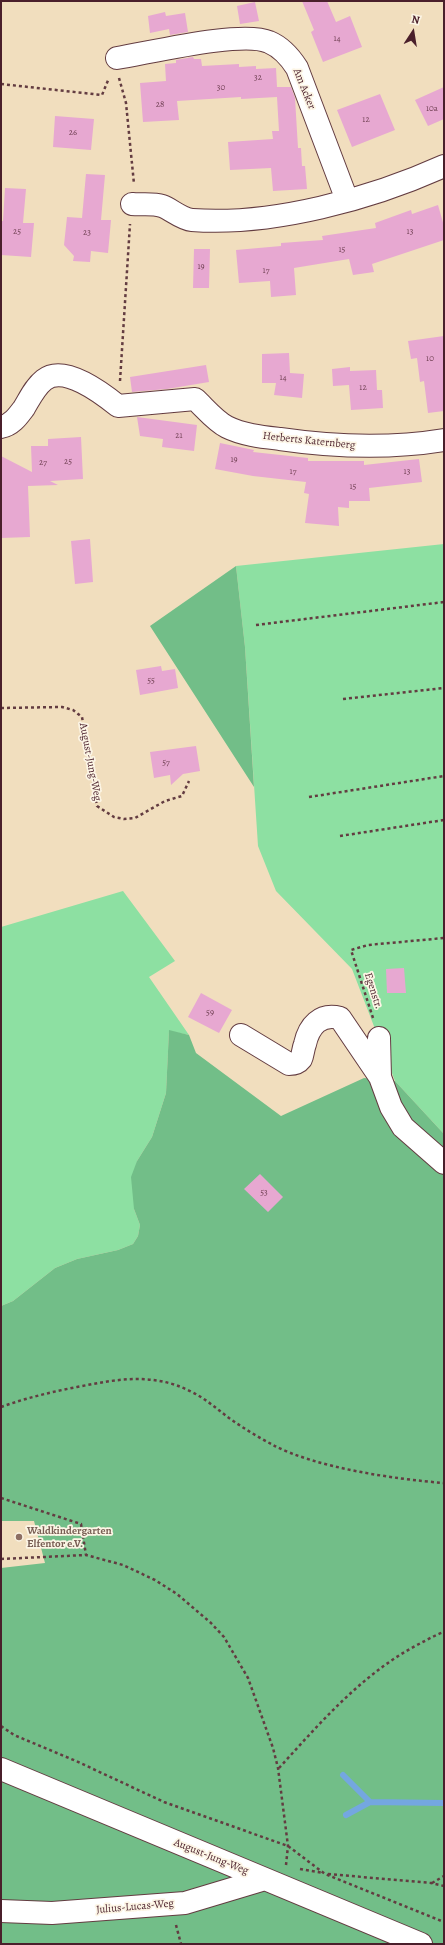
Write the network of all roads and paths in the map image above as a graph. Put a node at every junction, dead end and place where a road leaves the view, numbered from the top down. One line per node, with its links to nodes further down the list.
1 (117, 58): 6 (street, Am Acker)
2 (1, 84): 4 (path)
3 (120, 85): 7 (path)
4 (102, 94)
5 (444, 166): 6 (street)
6 (347, 200): 7 (street)
7 (132, 204): 8 (path)
8 (118, 406): 9 (street); 10 (street, Herberts Katernberg)
9 (1, 427)
10 (444, 440)
11 (444, 602): 12 (path)
12 (256, 625)
13 (444, 688): 14 (path)
14 (343, 699)
15 (1, 708): 17 (path, August-Jung-Weg)
16 (444, 776): 18 (path)
17 (189, 781)
18 (309, 797)
19 (444, 820): 20 (path)
20 (340, 836)
21 (444, 938): 23 (path, Egenstr.)
22 (241, 1035): 24 (street)
23 (379, 1038): 24 (street)
24 (380, 1077): 25 (street)
25 (444, 1163)
26 (1, 1407): 27 (path)
27 (444, 1483)
28 (1, 1498): 29 (path)
29 (86, 1555): 30 (path); 33 (path)
30 (1, 1559)
31 (444, 1632): 33 (path)
32 (1, 1726): 35 (path)
33 (278, 1768): 35 (path)
34 (1, 1769): 39 (street, August-Jung-Weg)
35 (288, 1846): 37 (path); 39 (path)
36 (294, 1868): 37 (path)
37 (325, 1874): 40 (path); 43 (path)
38 (444, 1876): 40 (path)
39 (265, 1879): 42 (street, Julius-Lucas-Weg); 44 (street, August-Jung-Weg)
40 (431, 1883): 41 (path)
41 (444, 1886)
42 (1, 1911)
43 (444, 1922)
44 (421, 1944)

